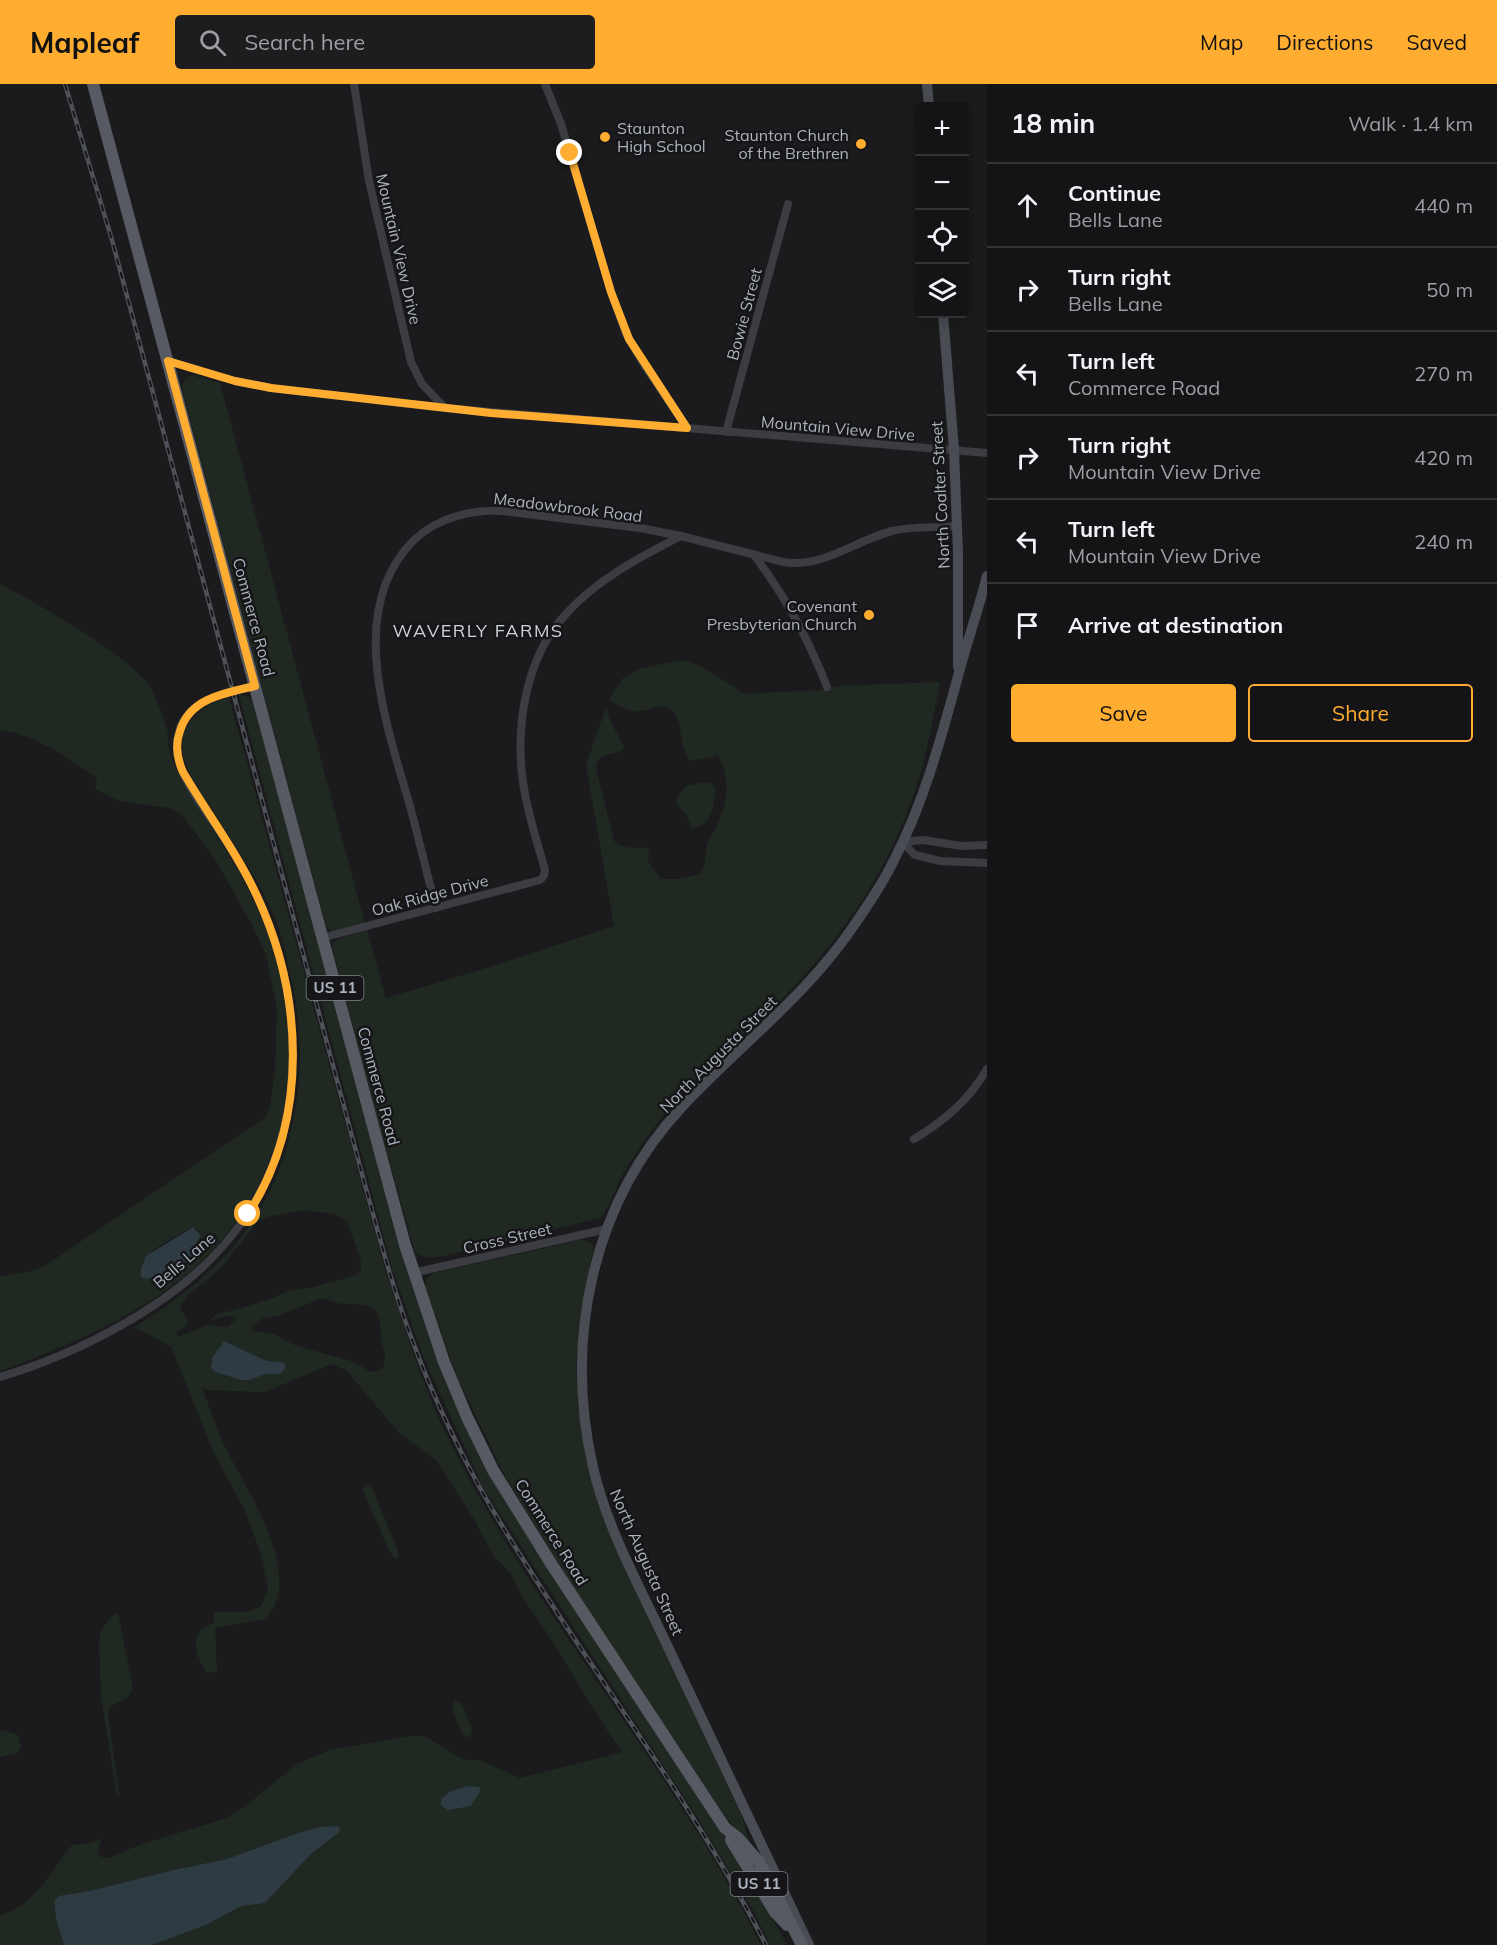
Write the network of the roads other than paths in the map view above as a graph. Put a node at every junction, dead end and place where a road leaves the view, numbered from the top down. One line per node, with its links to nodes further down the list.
1 (93, 84): 8 (main road, Commerce Road / US 11)
2 (354, 84): 9 (street, Mountain View Drive)
3 (545, 84): 10 (street)
4 (927, 84): 5 (main road)
5 (929, 102)
6 (788, 204): 11 (street, Bowie Street)
7 (943, 318): 12 (main road, North Coalter Street)
8 (168, 361): 9 (street, Mountain View Drive); 19 (main road, Commerce Road / US 11)
9 (445, 408): 10 (street, Mountain View Drive)
10 (687, 428): 11 (street, Mountain View Drive)
11 (726, 432): 12 (street, Mountain View Drive)
12 (954, 450): 13 (street, Mountain View Drive); 14 (main road, North Coalter Street)
13 (987, 453)
14 (957, 526): 16 (street, Meadowbrook Road); 18 (main road, North Coalter Street)
15 (681, 536): 16 (street, Meadowbrook Road); 24 (street, Oak Ridge Drive); 24 (street, Meadowbrook Road)
16 (754, 555): 20 (street)
17 (987, 576): 18 (main road, North Augusta Street)
18 (958, 676): 21 (main road, North Augusta Street)
19 (255, 686): 25 (main road, Commerce Road / US 11); 30 (street, Bells Lane)
20 (826, 687)
21 (902, 843): 22 (street); 23 (street); 28 (main road, North Augusta Street)
22 (987, 845)
23 (987, 862)
24 (436, 908): 25 (street, Oak Ridge Drive)
25 (322, 938): 29 (main road, Commerce Road / US 11)
26 (987, 1069): 27 (street)
27 (914, 1139)
28 (607, 1229): 29 (street, Cross Street); 31 (main road, North Augusta Street)
29 (413, 1273): 32 (main road, Commerce Road / US 11)
30 (0, 1377)
31 (740, 1802): 33 (main road, North Augusta Street); 35 (main road, North Augusta Street)
32 (726, 1828): 33 (main road, Commerce Road / US 11); 34 (main road, US 11)
33 (759, 1862): 34 (main road, Commerce Road / US 11)
34 (800, 1941)
35 (809, 1945)

